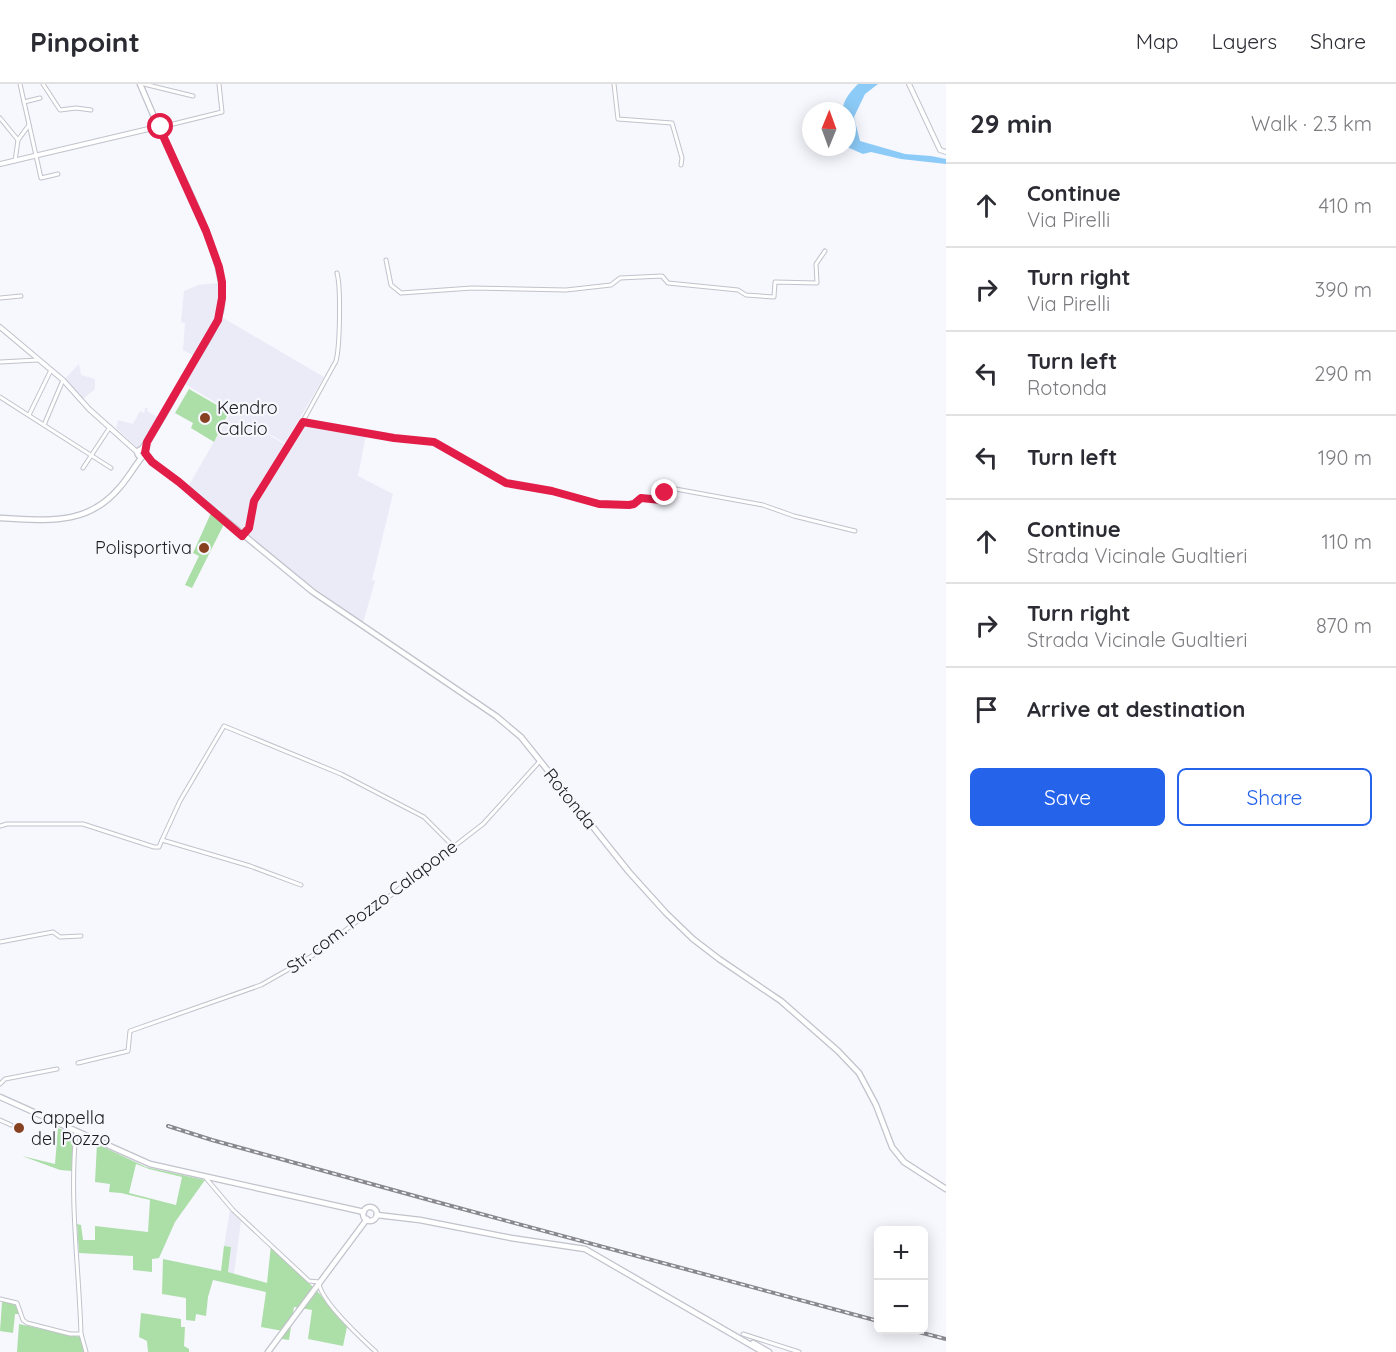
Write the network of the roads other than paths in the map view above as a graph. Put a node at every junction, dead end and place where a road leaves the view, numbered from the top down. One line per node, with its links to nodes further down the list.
1 (20, 84): 9 (street)
2 (43, 84): 10 (street)
3 (142, 84): 7 (street); 13 (main road)
4 (219, 84): 13 (street)
5 (614, 84): 19 (street)
6 (909, 84): 15 (street)
7 (193, 96)
8 (40, 98): 9 (street)
9 (24, 102): 12 (street)
10 (91, 111)
11 (0, 119): 14 (street)
12 (29, 125): 14 (street); 16 (street)
13 (159, 127): 16 (street); 36 (main road)
14 (18, 140): 17 (street)
15 (946, 152)
16 (36, 156): 17 (street); 20 (street)
17 (15, 161): 18 (street)
18 (0, 164)
19 (681, 165)
20 (58, 174)
21 (825, 251): 22 (street)
22 (386, 260)
23 (337, 273): 33 (street)
24 (21, 296): 25 (street)
25 (0, 298)
26 (0, 327): 27 (street)
27 (40, 360): 28 (street); 29 (street)
28 (0, 362)
29 (51, 370): 30 (street); 32 (street)
30 (63, 380): 34 (street); 35 (street)
31 (0, 397): 32 (street)
32 (29, 415): 34 (street)
33 (303, 422): 41 (street); 42 (street)
34 (44, 425): 37 (street)
35 (110, 427): 36 (street); 37 (street)
36 (141, 453): 40 (main road); 42 (main road, Rotonda)
37 (91, 454): 38 (street); 39 (street)
38 (83, 468)
39 (111, 468)
40 (0, 518)
41 (855, 531)
42 (242, 536): 43 (main road, Rotonda)
43 (540, 761): 46 (street, Str. com. Pozzo Calapone); 58 (main road, Rotonda)
44 (0, 826): 45 (street)
45 (162, 840): 46 (street); 47 (street)
46 (453, 846): 50 (street, Str. com. Pozzo Calapone)
47 (302, 885)
48 (81, 936): 49 (street)
49 (0, 942)
50 (78, 1063)
51 (57, 1069): 52 (street)
52 (0, 1084)
53 (0, 1099): 56 (main road)
54 (0, 1120): 55 (street)
55 (11, 1125)
56 (76, 1132): 57 (main road); 67 (street)
57 (206, 1177): 59 (main road); 62 (street)
58 (946, 1189)
59 (364, 1212): 60 (main road); 61 (main road)
60 (377, 1215): 61 (main road); 66 (main road)
61 (367, 1219): 62 (main road)
62 (319, 1282): 63 (main road); 64 (street)
63 (311, 1293): 64 (street); 70 (main road)
64 (321, 1293): 71 (street)
65 (0, 1299): 67 (street)
66 (731, 1332): 68 (main road); 72 (main road)
67 (81, 1334): 69 (street)
68 (742, 1335): 73 (main road); 74 (street)
69 (86, 1352)
70 (268, 1352)
71 (376, 1352)
72 (763, 1352)
73 (770, 1352)
74 (799, 1352)

